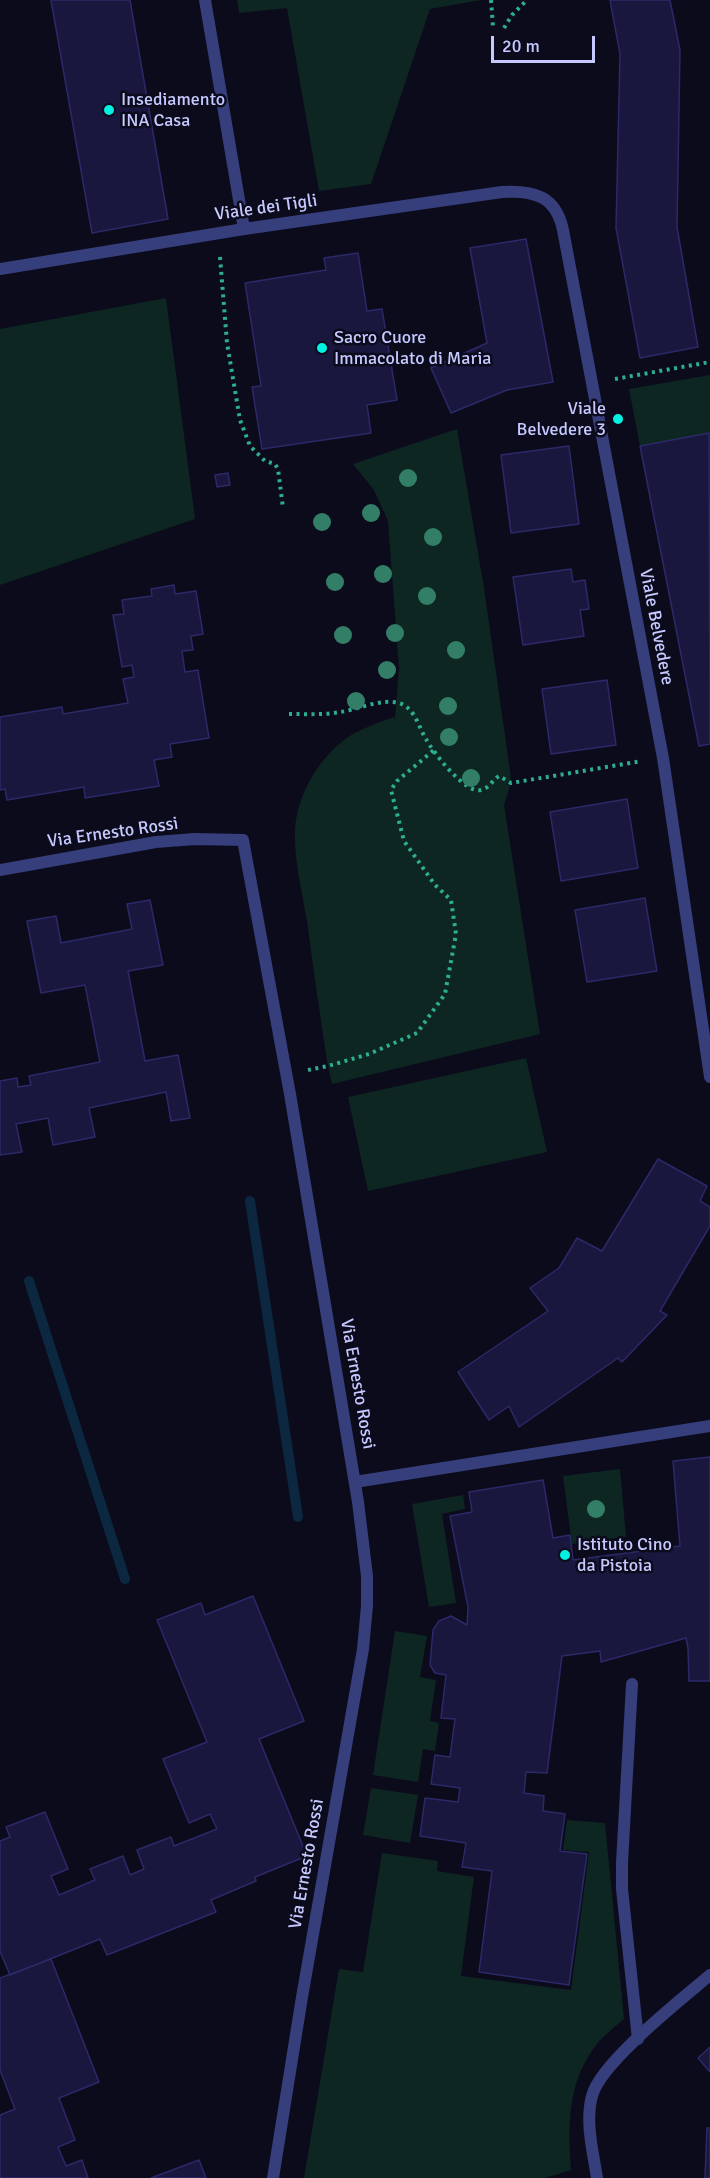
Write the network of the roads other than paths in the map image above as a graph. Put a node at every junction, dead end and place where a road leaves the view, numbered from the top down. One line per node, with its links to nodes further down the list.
1 (205, 0): 3 (street)
2 (538, 196): 3 (street, Viale dei Tigli); 6 (street, Viale Belvedere)
3 (244, 229): 4 (street, Viale dei Tigli)
4 (0, 269)
5 (0, 870): 8 (street, Via Ernesto Rossi)
6 (710, 1077)
7 (710, 1426): 8 (street)
8 (355, 1482): 12 (street, Via Ernesto Rossi)
9 (632, 1684): 11 (street)
10 (710, 1975): 11 (street)
11 (638, 2039): 13 (street)
12 (273, 2178)
13 (597, 2178)

